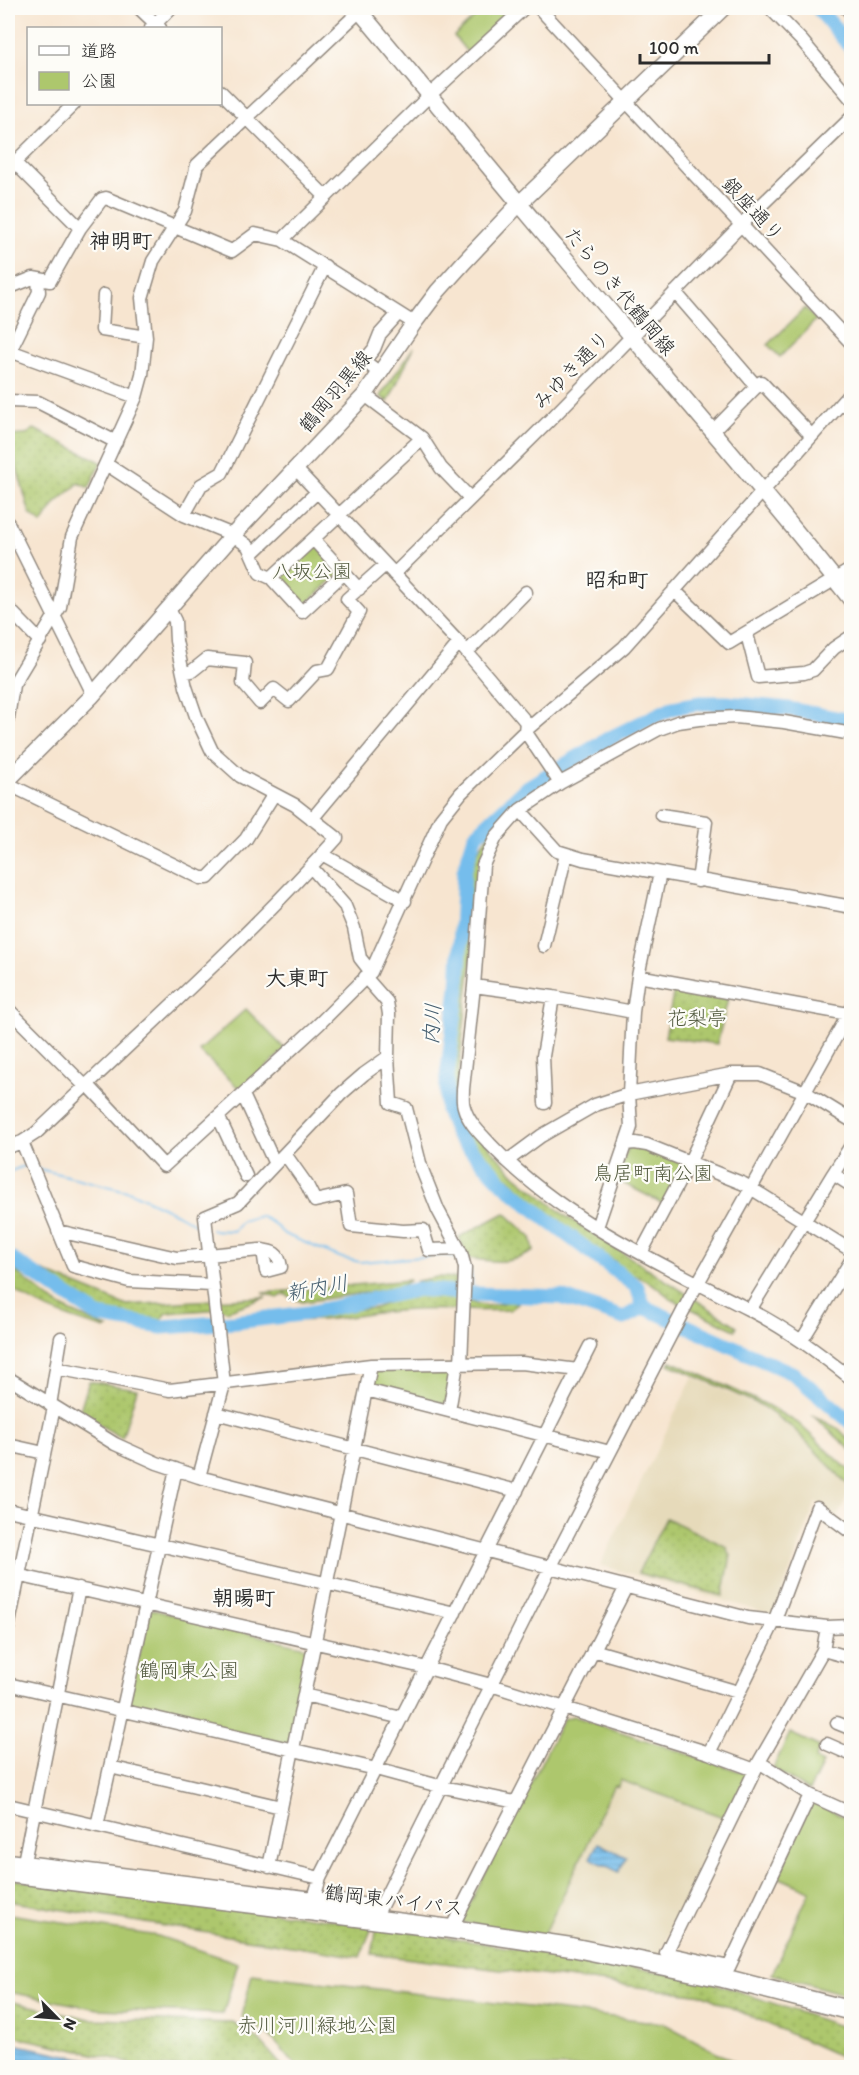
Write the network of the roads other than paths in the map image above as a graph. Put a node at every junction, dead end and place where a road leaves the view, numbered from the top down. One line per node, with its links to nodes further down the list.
1 (139, 8): 10 (street)
2 (171, 8): 10 (street)
3 (524, 8): 12 (street)
4 (539, 8): 13 (street, 銀座通り)
5 (723, 8): 13 (main road, 鶴岡羽黒線)
6 (770, 8): 14 (street)
7 (846, 8): 9 (street)
8 (360, 9): 12 (main road, たらのき代鶴岡線); 17 (street)
9 (852, 14)
10 (155, 27)
11 (222, 93): 17 (street)
12 (431, 94): 19 (street); 20 (main road, たらのき代鶴岡線)
13 (627, 100): 20 (main road, 鶴岡羽黒線); 21 (street, 銀座通り)
14 (852, 100)
15 (73, 105): 18 (street)
16 (852, 117): 21 (street, みゆき通り)
17 (246, 118): 19 (street); 23 (street)
18 (11, 166): 22 (street)
19 (326, 196): 24 (street)
20 (519, 204): 31 (main road, 鶴岡羽黒線); 32 (main road, たらのき代鶴岡線)
21 (741, 226): 28 (street, みゆき通り); 34 (street, 銀座通り)
22 (80, 228): 23 (street); 26 (street)
23 (174, 228): 24 (street); 33 (street)
24 (282, 240): 25 (street)
25 (325, 266): 30 (street); 51 (street)
26 (38, 279): 27 (street); 35 (street)
27 (8, 288)
28 (675, 292): 32 (street, みゆき通り); 37 (street)
29 (104, 295): 33 (street)
30 (398, 314): 31 (street); 36 (street)
31 (414, 323): 36 (main road, 鶴岡羽黒線)
32 (631, 336): 42 (main road, たらのき代鶴岡線); 50 (street, みゆき通り)
33 (146, 337): 40 (street)
34 (852, 344)
35 (9, 351): 40 (street)
36 (380, 373): 39 (main road, 鶴岡羽黒線)
37 (757, 387): 42 (street); 43 (street)
38 (852, 391): 43 (street)
39 (365, 395): 44 (street); 47 (main road, 鶴岡羽黒線)
40 (136, 397): 45 (street)
41 (8, 401): 45 (street)
42 (712, 432): 49 (main road, たらのき代鶴岡線)
43 (812, 436): 49 (street)
44 (422, 438): 50 (street); 52 (street)
45 (116, 441): 46 (street)
46 (106, 464): 51 (street); 68 (street)
47 (295, 468): 48 (street); 54 (main road, 鶴岡羽黒線)
48 (317, 492): 52 (street); 56 (street)
49 (764, 492): 61 (main road, たらのき代鶴岡線); 63 (street)
50 (470, 498): 57 (street, みゆき通り)
51 (184, 515): 54 (street)
52 (339, 515): 55 (street); 57 (street)
53 (8, 523): 68 (street)
54 (233, 535): 56 (street); 67 (main road, 鶴岡羽黒線)
55 (314, 539): 59 (street); 60 (street)
56 (252, 554): 60 (street)
57 (390, 569): 62 (street, みゆき通り); 72 (street)
58 (852, 569): 61 (street)
59 (344, 573): 60 (street); 62 (street)
60 (271, 578)
61 (834, 579): 65 (main road, たらのき代鶴岡線); 69 (street)
62 (359, 589): 73 (street)
63 (674, 590): 69 (street); 76 (street)
64 (526, 592): 72 (street)
65 (852, 601)
66 (8, 608): 71 (street)
67 (169, 609): 73 (street); 74 (main road, 鶴岡羽黒線)
68 (53, 617): 71 (street); 74 (street)
69 (747, 634): 70 (street)
70 (852, 636)
71 (40, 641): 75 (street)
72 (463, 648): 76 (street); 83 (street)
73 (183, 673): 80 (street)
74 (93, 694): 78 (main road, 鶴岡羽黒線)
75 (8, 718)
76 (525, 731): 79 (street); 89 (street)
77 (852, 734): 79 (street)
78 (8, 782): 80 (street)
79 (560, 783): 81 (street)
80 (274, 794): 83 (street)
81 (520, 810): 85 (street); 94 (street)
82 (661, 815): 88 (street)
83 (312, 819): 84 (street)
84 (322, 854): 86 (street); 89 (street)
85 (566, 854): 87 (street); 91 (street)
86 (311, 867): 92 (street); 101 (street)
87 (660, 873): 88 (street); 93 (street)
88 (698, 881): 90 (street)
89 (405, 901): 92 (street)
90 (852, 907)
91 (544, 946)
92 (368, 974): 99 (street); 104 (street)
93 (638, 976): 97 (street); 98 (street)
94 (474, 986): 95 (street); 113 (street)
95 (553, 997): 98 (street); 105 (street)
96 (8, 1009): 101 (street)
97 (850, 1011): 102 (street)
98 (633, 1012): 103 (street)
99 (388, 1057): 112 (street); 123 (street)
100 (731, 1074): 102 (street); 103 (street); 114 (street)
101 (87, 1085): 106 (street); 108 (street)
102 (805, 1092): 107 (street); 119 (street)
103 (629, 1094): 109 (street); 113 (street)
104 (243, 1095): 106 (street); 115 (street)
105 (545, 1103)
106 (219, 1118): 117 (street)
107 (852, 1121)
108 (22, 1142): 111 (street); 122 (street)
109 (625, 1144): 114 (street); 121 (street)
110 (852, 1144): 116 (street)
111 (8, 1147)
112 (285, 1154): 115 (street); 123 (street)
113 (507, 1161): 121 (street)
114 (690, 1161): 119 (street); 126 (street)
115 (275, 1164): 127 (street)
116 (833, 1174): 118 (street); 120 (street)
117 (246, 1176)
118 (852, 1185)
119 (752, 1188): 120 (street); 129 (street)
120 (804, 1221): 125 (street); 131 (street)
121 (597, 1227): 126 (street)
122 (58, 1231): 127 (street); 130 (street)
123 (459, 1249): 135 (street)
124 (263, 1250): 127 (street)
125 (852, 1251)
126 (641, 1253): 129 (street)
127 (209, 1256): 130 (street)
128 (852, 1259): 133 (street)
129 (696, 1287): 131 (street); 149 (street)
130 (213, 1289): 141 (street)
131 (750, 1310): 133 (street)
132 (61, 1338): 137 (street)
133 (802, 1340): 139 (street)
134 (590, 1346): 138 (street)
135 (459, 1364): 136 (street); 138 (street); 144 (street)
136 (371, 1365): 141 (street); 142 (street)
137 (56, 1368): 141 (street); 143 (street)
138 (578, 1370): 146 (street)
139 (851, 1376)
140 (8, 1378): 143 (street)
141 (224, 1384): 145 (street)
142 (366, 1390): 144 (street); 148 (street)
143 (52, 1406): 150 (street); 151 (street)
144 (449, 1411): 146 (street)
145 (216, 1413): 148 (street); 152 (street)
146 (546, 1434): 149 (street); 153 (street)
147 (8, 1445): 150 (street)
148 (355, 1447): 153 (street); 155 (street)
149 (610, 1452): 160 (street)
150 (44, 1453): 156 (street)
151 (176, 1469): 152 (street); 158 (street)
152 (199, 1477): 155 (street)
153 (517, 1491): 159 (street)
154 (8, 1509): 156 (street)
155 (341, 1514): 159 (street); 162 (street)
156 (30, 1515): 158 (street); 161 (street)
157 (852, 1533): 167 (street)
158 (159, 1544): 162 (street); 165 (street)
159 (486, 1551): 160 (street); 166 (street)
160 (550, 1566): 163 (street); 177 (street)
161 (13, 1574): 164 (street); 170 (street)
162 (327, 1583): 166 (street); 171 (street)
163 (626, 1587): 167 (street); 172 (street)
164 (79, 1588): 165 (street); 180 (street)
165 (146, 1602): 171 (street); 182 (street)
166 (455, 1613): 175 (street)
167 (774, 1622): 169 (street); 178 (street)
168 (852, 1626): 169 (street)
169 (827, 1627): 173 (street)
170 (8, 1628)
171 (315, 1642): 175 (street); 179 (street)
172 (593, 1650): 178 (street); 181 (street)
173 (823, 1650): 174 (street); 190 (street)
174 (852, 1658)
175 (427, 1668): 177 (street); 183 (street)
176 (8, 1684): 180 (street)
177 (491, 1684): 181 (street); 193 (street)
178 (738, 1692): 188 (street)
179 (304, 1695): 183 (street); 187 (street)
180 (58, 1696): 182 (street); 198 (street)
181 (563, 1708): 188 (street); 195 (street)
182 (122, 1711): 187 (street); 191 (street)
183 (402, 1718): 192 (street)
184 (837, 1723): 185 (street)
185 (852, 1729)
186 (827, 1744): 189 (street)
187 (293, 1750): 192 (street); 197 (street)
188 (709, 1753): 190 (street)
189 (852, 1755)
190 (757, 1766): 194 (street); 194 (street)
191 (110, 1767): 197 (street); 200 (street)
192 (376, 1769): 193 (street); 205 (street)
193 (439, 1786): 195 (street); 207 (street)
194 (810, 1795): 199 (street)
195 (515, 1802): 208 (street)
196 (8, 1805): 198 (street)
197 (282, 1807): 203 (street)
198 (34, 1812): 200 (street); 202 (street)
199 (852, 1814)
200 (97, 1826): 203 (street)
201 (8, 1860): 202 (street)
202 (24, 1862): 206 (street)
203 (269, 1867): 205 (street)
204 (8, 1873): 207 (highway, 鶴岡東バイパス)
205 (320, 1878): 206 (street)
206 (314, 1898): 207 (street)
207 (371, 1912): 208 (highway, 鶴岡東バイパス)
208 (450, 1929): 209 (highway, 鶴岡東バイパス)
209 (771, 1990): 210 (highway, 鶴岡東バイパス); 211 (highway, 鶴岡東バイパス)
210 (852, 2011)
211 (852, 2022)

